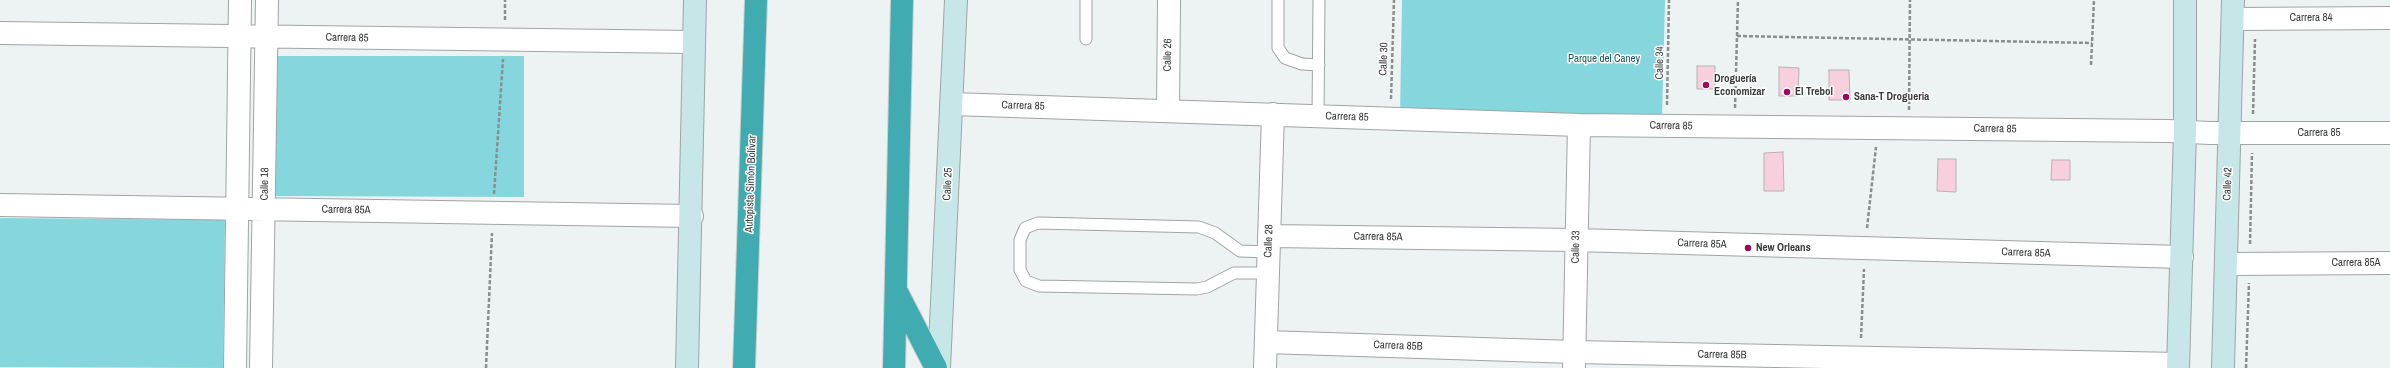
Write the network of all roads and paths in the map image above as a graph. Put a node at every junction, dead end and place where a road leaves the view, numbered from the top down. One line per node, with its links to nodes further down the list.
1 (240, 0): 22 (street)
2 (267, 0): 24 (street, Calle 18)
3 (506, 0): 26 (path)
4 (695, 0): 28 (street)
5 (756, 0): 64 (highway, Autopista Simón Bolívar)
6 (902, 0): 56 (highway)
7 (956, 0): 32 (street, Calle 25)
8 (1086, 0): 25 (lane)
9 (1169, 0): 33 (street, Calle 26)
10 (1278, 0): 30 (lane)
11 (1319, 0): 30 (lane)
12 (1394, 0): 37 (path, Calle 30)
13 (1669, 0): 39 (path, Calle 34)
14 (1738, 0): 23 (path)
15 (1910, 0): 27 (path)
16 (2094, 0): 29 (path)
17 (2186, 0): 42 (street)
18 (2233, 9): 19 (street, Carrera 84); 43 (street, Calle 42)
19 (2255, 18): 20 (street, Carrera 84); 36 (path)
20 (2390, 18)
21 (0, 33): 22 (street, Carrera 85)
22 (239, 36): 24 (street, Carrera 85); 46 (street)
23 (1737, 36): 27 (path); 40 (path)
24 (267, 37): 26 (street, Carrera 85); 47 (street, Calle 18)
25 (1086, 39)
26 (505, 40): 28 (street, Carrera 85); 48 (path)
27 (1910, 40): 29 (path); 41 (path)
28 (693, 42): 49 (street)
29 (2092, 43): 31 (path)
30 (1319, 65): 35 (lane)
31 (2091, 65)
32 (952, 104): 33 (street, Carrera 85); 67 (street, Calle 25)
33 (1168, 111): 34 (street, Carrera 85)
34 (1273, 114): 35 (street, Carrera 85); 51 (street, Calle 28)
35 (1318, 116): 37 (street, Carrera 85)
36 (2253, 116)
37 (1390, 118): 38 (street, Carrera 85)
38 (1579, 125): 39 (street, Carrera 85); 50 (street, Calle 33)
39 (1666, 126): 40 (street, Carrera 85)
40 (1735, 126): 41 (street, Carrera 85)
41 (1909, 128): 42 (street, Carrera 85)
42 (2185, 131): 43 (street, Carrera 85); 52 (street)
43 (2230, 133): 44 (street, Carrera 85); 54 (street, Calle 42)
44 (2390, 133)
45 (0, 206): 46 (street, Carrera 85A)
46 (237, 209): 47 (street, Carrera 85A); 60 (street)
47 (264, 209): 48 (street, Carrera 85A); 61 (street, Calle 18)
48 (493, 212): 49 (street, Carrera 85A); 62 (path)
49 (692, 216): 63 (street)
50 (1576, 240): 51 (street, Carrera 85A); 52 (street, Carrera 85A); 58 (street, Calle 33)
51 (1269, 244): 55 (street, Calle 28); 55 (lane)
52 (2182, 257): 59 (street)
53 (2390, 263): 54 (street, Carrera 85A)
54 (2226, 264): 69 (street, Calle 42)
55 (1268, 274): 57 (street, Calle 28)
56 (896, 292): 65 (highway); 66 (highway)
57 (1266, 342): 58 (street, Carrera 85B); 68 (street, Calle 28)
58 (1574, 360): 59 (street, Carrera 85B)
59 (2178, 366)
60 (235, 368)
61 (261, 368)
62 (486, 368)
63 (687, 368)
64 (744, 368)
65 (894, 368)
66 (936, 368)
67 (939, 368)
68 (1265, 368)
69 (2222, 368)

